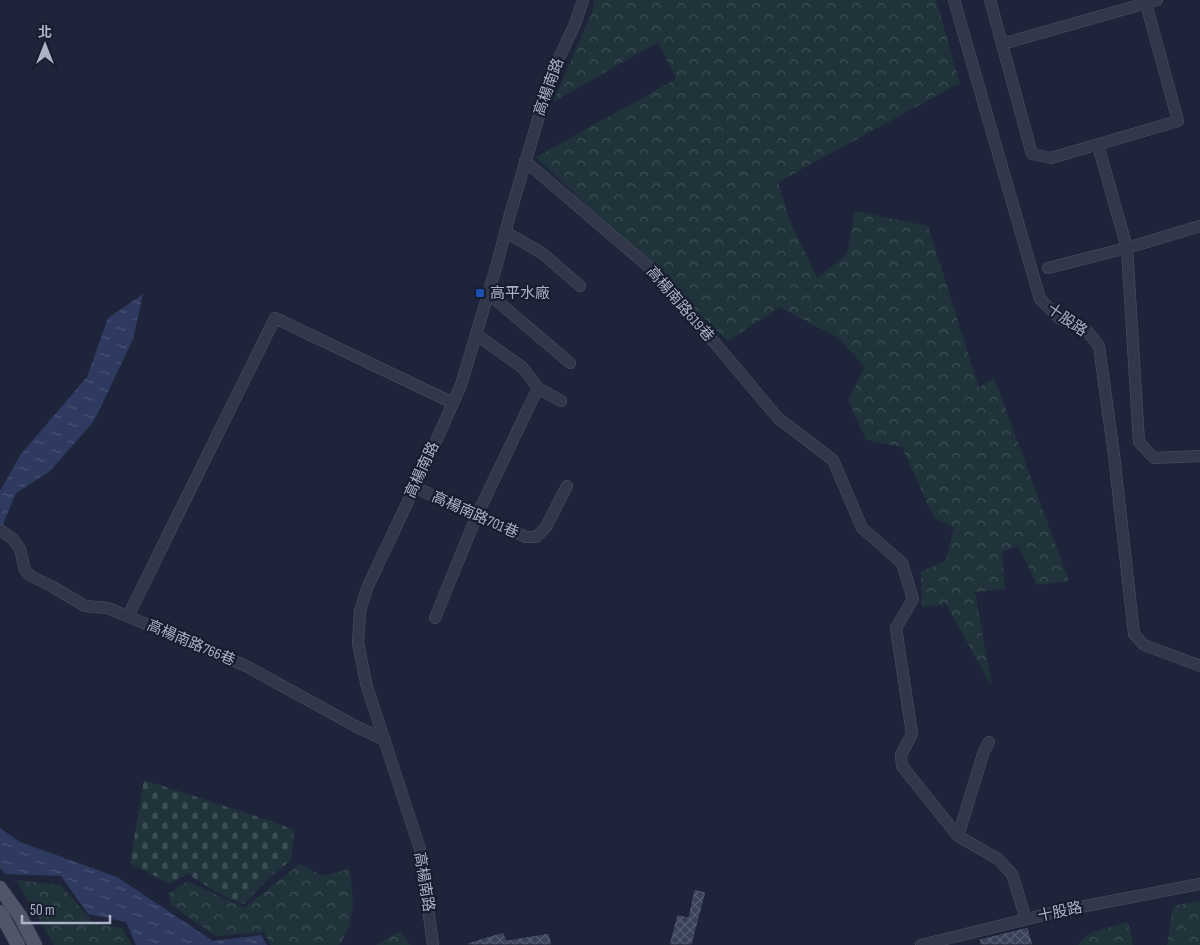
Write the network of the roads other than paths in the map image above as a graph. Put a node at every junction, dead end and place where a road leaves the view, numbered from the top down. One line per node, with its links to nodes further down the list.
1 (583, 0): 7 (street, 高楊南路)
2 (954, 0): 26 (street, 十股路)
3 (990, 0): 5 (street)
4 (1149, 1): 5 (street); 6 (street)
5 (1002, 44): 6 (street)
6 (1098, 145): 10 (street)
7 (525, 161): 9 (street, 高楊南路); 29 (street, 高楊南路619巷)
8 (1200, 226): 10 (street)
9 (505, 232): 12 (street); 13 (street, 高楊南路)
10 (1127, 248): 11 (street); 19 (street)
11 (1048, 268)
12 (580, 286)
13 (489, 294): 14 (street, 高楊南路); 15 (street)
14 (477, 335): 16 (street); 18 (street, 高楊南路)
15 (570, 363)
16 (538, 388): 17 (street); 22 (street)
17 (561, 401)
18 (453, 403): 21 (street, 高楊南路); 24 (street)
19 (1200, 456)
20 (567, 486): 22 (street, 高楊南路701巷)
21 (414, 488): 22 (street, 高楊南路701巷); 27 (street, 高楊南路)
22 (477, 515): 25 (street)
23 (0, 530): 24 (street, 高楊南路766巷)
24 (128, 616): 27 (street, 高楊南路766巷)
25 (435, 618)
26 (1200, 666)
27 (385, 740): 36 (street, 高楊南路)
28 (989, 742): 29 (street)
29 (958, 836): 33 (street)
30 (1200, 884): 33 (street, 十股路)
31 (0, 888): 35 (main road)
32 (0, 912): 34 (main road)
33 (1026, 919): 37 (street, 十股路)
34 (18, 945)
35 (35, 945)
36 (433, 945)
37 (921, 945)

